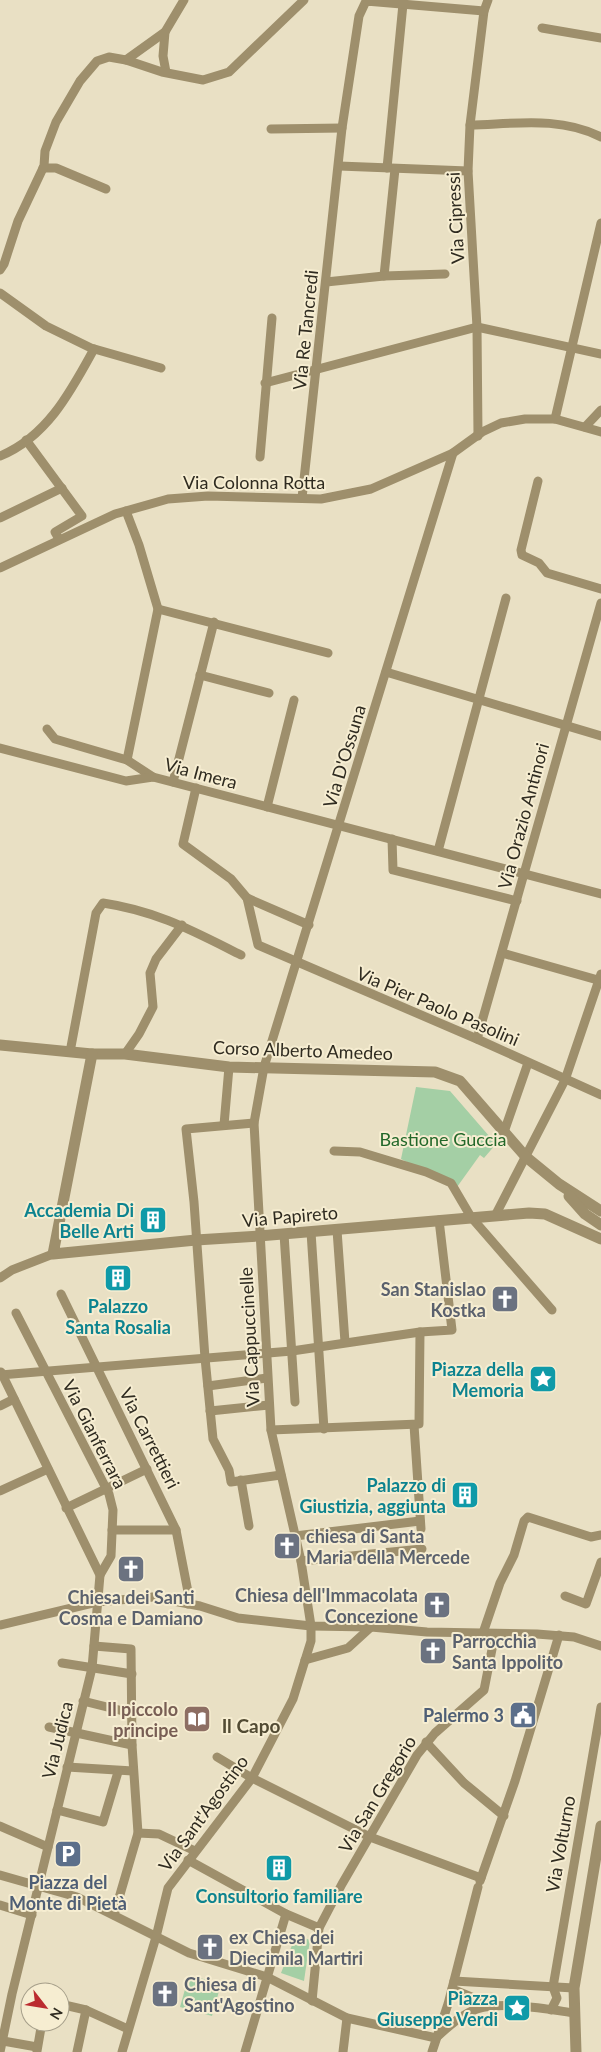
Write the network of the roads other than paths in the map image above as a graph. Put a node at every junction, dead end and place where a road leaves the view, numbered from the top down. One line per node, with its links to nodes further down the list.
1 (184, 0): 7 (street)
2 (304, 0): 10 (street)
3 (488, 0): 5 (street, Via Cipressi)
4 (403, 4): 5 (street); 13 (street, Via Re Tancredi); 17 (street)
5 (484, 11): 11 (street, Via Cipressi)
6 (542, 28): 8 (street)
7 (165, 32): 9 (street); 10 (street)
8 (601, 38)
9 (126, 60): 10 (street); 16 (street)
10 (166, 72)
11 (470, 126): 14 (street); 18 (street, Via Cipressi)
12 (271, 128): 13 (street)
13 (342, 128): 15 (street, Via Re Tancredi)
14 (601, 137)
15 (339, 166): 17 (street); 24 (street, Via Re Tancredi)
16 (43, 168): 19 (street); 21 (street)
17 (391, 169): 18 (street); 23 (street)
18 (468, 171): 27 (street, Via Cipressi)
19 (106, 189)
20 (601, 223): 28 (street)
21 (0, 270)
22 (445, 274): 23 (street)
23 (384, 276): 24 (street)
24 (326, 282): 32 (street, Via Re Tancredi)
25 (0, 292): 29 (street)
26 (272, 318): 33 (street)
27 (477, 326): 28 (street); 32 (street); 38 (street, Via Cipressi)
28 (571, 347): 30 (street); 35 (street)
29 (94, 349): 31 (street); 39 (street)
30 (601, 354)
31 (161, 368)
32 (317, 370): 33 (street); 45 (street, Via Re Tancredi)
33 (265, 383): 42 (street)
34 (601, 410): 36 (street)
35 (555, 419): 36 (street, Via Colonna Rotta); 38 (street, Via Colonna Rotta)
36 (585, 428): 37 (street, Via Colonna Rotta)
37 (601, 432)
38 (478, 436): 40 (street, Via Colonna Rotta)
39 (26, 440): 41 (street); 44 (street)
40 (453, 453): 45 (street, Via Colonna Rotta); 56 (street, Via D'Ossuna)
41 (0, 456)
42 (260, 457)
43 (538, 481): 50 (street)
44 (62, 488): 47 (street); 48 (street)
45 (302, 498): 46 (street, Via Colonna Rotta)
46 (126, 510): 48 (street, Via Colonna Rotta); 53 (street)
47 (0, 518)
48 (59, 540): 49 (street, Via Colonna Rotta)
49 (0, 568)
50 (601, 589)
51 (506, 598): 60 (street)
52 (601, 603): 61 (street, Via Orazio Antinori)
53 (158, 609): 54 (street); 65 (street)
54 (214, 622): 55 (street); 57 (street)
55 (328, 653)
56 (386, 672): 60 (street); 70 (street, Via D'Ossuna)
57 (200, 675): 58 (street); 67 (street)
58 (269, 693)
59 (294, 700): 69 (street)
60 (478, 700): 61 (street); 72 (street)
61 (565, 725): 63 (street); 73 (street, Via Orazio Antinori)
62 (47, 729): 65 (street)
63 (601, 736)
64 (0, 748): 66 (street, Via Imera)
65 (127, 760): 66 (street)
66 (153, 776): 67 (street, Via Imera)
67 (173, 782): 68 (street, Via Imera)
68 (196, 788): 69 (street, Via Imera); 75 (street)
69 (267, 807): 70 (street, Via Imera)
70 (340, 826): 71 (street, Via Imera); 78 (street, Via D'Ossuna)
71 (392, 840): 72 (street, Via Imera); 76 (street)
72 (438, 852): 73 (street, Via Imera)
73 (525, 874): 74 (street, Via Imera); 76 (street, Via Orazio Antinori)
74 (601, 894)
75 (247, 898): 78 (street); 81 (street, Via Pier Paolo Pasolini)
76 (517, 901): 79 (street, Via Orazio Antinori)
77 (182, 925): 80 (street); 85 (street); 87 (street)
78 (309, 925): 81 (street, Via D'Ossuna)
79 (502, 953): 82 (street); 83 (street, Via Orazio Antinori)
80 (241, 956)
81 (297, 963): 83 (street, Via Pier Paolo Pasolini); 90 (street, Via D'Ossuna)
82 (600, 979): 91 (street)
83 (477, 1039): 88 (street, Via Pier Paolo Pasolini)
84 (0, 1045): 85 (street, Corso Alberto Amedeo)
85 (70, 1052): 86 (street, Corso Alberto Amedeo)
86 (92, 1054): 87 (street, Corso Alberto Amedeo); 110 (street)
87 (125, 1054): 89 (street, Corso Alberto Amedeo)
88 (528, 1063): 91 (street, Via Pier Paolo Pasolini); 95 (street)
89 (229, 1067): 90 (street, Corso Alberto Amedeo); 94 (street)
90 (264, 1067): 93 (street, Via Cappuccinelle); 95 (street, Corso Alberto Amedeo)
91 (565, 1080): 92 (street, Via Pier Paolo Pasolini); 97 (street)
92 (601, 1095)
93 (254, 1124): 94 (street); 107 (street, Via Cappuccinelle)
94 (224, 1125): 109 (street)
95 (504, 1132): 97 (street, Corso Alberto Amedeo)
96 (334, 1151): 101 (street)
97 (526, 1157): 98 (street, Corso Alberto Amedeo); 100 (street)
98 (559, 1184): 99 (street, Corso Alberto Amedeo); 103 (street, Corso Alberto Amedeo)
99 (601, 1211)
100 (496, 1214): 101 (street, Via Papireto); 108 (street, Via Papireto)
101 (472, 1217): 102 (street, Via Papireto); 113 (street)
102 (439, 1220): 104 (street, Via Papireto); 115 (street)
103 (601, 1225)
104 (337, 1230): 105 (street, Via Papireto); 116 (street)
105 (311, 1232): 106 (street, Via Papireto); 117 (street)
106 (284, 1234): 107 (street, Via Papireto); 118 (street)
107 (259, 1236): 109 (street, Via Papireto); 119 (street, Via Cappuccinelle)
108 (601, 1239)
109 (196, 1240): 110 (street, Via Papireto); 120 (street)
110 (53, 1254): 111 (street)
111 (0, 1278)
112 (61, 1294): 121 (street, Via Carrettieri)
113 (552, 1310)
114 (16, 1314): 122 (street, Via Gianferrara)
115 (420, 1332): 116 (street); 131 (street)
116 (344, 1342): 117 (street)
117 (318, 1348): 118 (street); 132 (street)
118 (292, 1351): 119 (street); 127 (street)
119 (265, 1353): 120 (street); 124 (street, Via Cappuccinelle)
120 (205, 1358): 121 (street); 125 (street)
121 (96, 1368): 122 (street); 135 (street, Via Carrettieri)
122 (46, 1373): 123 (street); 138 (street, Via Gianferrara)
123 (1, 1374): 126 (street)
124 (267, 1378): 125 (street); 129 (street, Via Cappuccinelle)
125 (208, 1386): 130 (street)
126 (14, 1399): 128 (street); 134 (street)
127 (295, 1402)
128 (0, 1406)
129 (269, 1406): 130 (street); 133 (street, Via Cappuccinelle)
130 (210, 1411): 137 (street)
131 (417, 1425): 132 (street); 145 (street)
132 (324, 1429): 133 (street)
133 (270, 1430): 136 (street, Via Cappuccinelle)
134 (48, 1469): 139 (street); 140 (street)
135 (147, 1469): 138 (street); 143 (street, Via Carrettieri)
136 (280, 1475): 137 (street); 145 (street, Via Cappuccinelle)
137 (241, 1480): 141 (street)
138 (107, 1488): 140 (street); 142 (street, Via Gianferrara)
139 (0, 1491)
140 (66, 1508): 149 (street)
141 (249, 1526)
142 (112, 1530): 143 (street); 149 (street, Via Gianferrara)
143 (176, 1530): 152 (street, Via Carrettieri)
144 (601, 1535): 156 (street)
145 (295, 1536): 147 (street, Via Cappuccinelle)
146 (422, 1548): 147 (street)
147 (301, 1561): 154 (street, Via Cappuccinelle)
148 (601, 1562): 150 (street)
149 (100, 1574): 151 (street, Via Judica)
150 (565, 1596)
151 (97, 1602): 152 (street); 153 (street); 159 (street, Via Judica)
152 (188, 1604): 154 (street)
153 (0, 1625)
154 (311, 1626): 155 (street); 161 (street, Via Sant'Agostino)
155 (371, 1627): 156 (street); 161 (street)
156 (483, 1633): 157 (street)
157 (494, 1634): 158 (street); 170 (street, Via San Gregorio)
158 (559, 1635): 160 (street); 178 (street)
159 (94, 1646): 163 (street, Via Judica); 164 (street)
160 (601, 1646)
161 (306, 1660): 176 (street, Via Sant'Agostino)
162 (62, 1663): 163 (street)
163 (92, 1668): 164 (street); 165 (street, Via Judica)
164 (132, 1674): 167 (street)
165 (84, 1701): 167 (street); 169 (street, Via Judica)
166 (601, 1707): 197 (street, Via Volturno)
167 (131, 1713): 171 (street)
168 (49, 1727): 169 (street)
169 (76, 1732): 171 (street); 173 (street, Via Judica)
170 (426, 1742): 178 (street); 182 (street, Via San Gregorio)
171 (132, 1745): 174 (street)
172 (217, 1757): 176 (street)
173 (67, 1767): 175 (street); 177 (street, Via Judica)
174 (133, 1771): 175 (street); 181 (street)
175 (118, 1772): 177 (street)
176 (252, 1778): 182 (street); 184 (street, Via Sant'Agostino)
177 (57, 1810): 183 (street, Via Judica)
178 (504, 1816): 187 (street)
179 (0, 1826): 183 (street)
180 (601, 1826): 198 (street)
181 (138, 1833): 184 (street); 192 (street)
182 (370, 1837): 187 (street); 193 (street, Via San Gregorio)
183 (48, 1847): 188 (street, Via Judica)
184 (195, 1850): 185 (street, Via Sant'Agostino)
185 (188, 1860): 190 (street); 194 (street, Via Sant'Agostino)
186 (0, 1875): 188 (street)
187 (480, 1882): 196 (street)
188 (40, 1885): 191 (street, Via Judica); 192 (street)
189 (0, 1905): 191 (street)
190 (286, 1914): 193 (street); 195 (street)
191 (32, 1915): 209 (street, Via Judica)
192 (114, 1915): 194 (street)
193 (319, 1928): 199 (street)
194 (156, 1937): 195 (street); 206 (street, Via Sant'Agostino)
195 (267, 1977): 199 (street); 214 (street)
196 (453, 1985): 197 (street); 201 (street); 208 (street)
197 (553, 1987): 198 (street); 203 (street, Via Volturno)
198 (574, 1988): 204 (street)
199 (312, 2001): 205 (street)
200 (70, 2006): 202 (street)
201 (493, 2006): 203 (street); 208 (street)
202 (86, 2010): 206 (street); 212 (street)
203 (551, 2010): 204 (street)
204 (574, 2013): 217 (street)
205 (347, 2018): 208 (street); 215 (street)
206 (128, 2029): 213 (street, Via Sant'Agostino)
207 (40, 2032): 210 (street)
208 (436, 2038): 216 (street)
209 (3, 2041): 210 (street); 211 (street, Via Judica)
210 (37, 2050)
211 (0, 2052)
212 (77, 2052)
213 (122, 2052)
214 (245, 2052)
215 (343, 2052)
216 (432, 2052)
217 (576, 2052)

